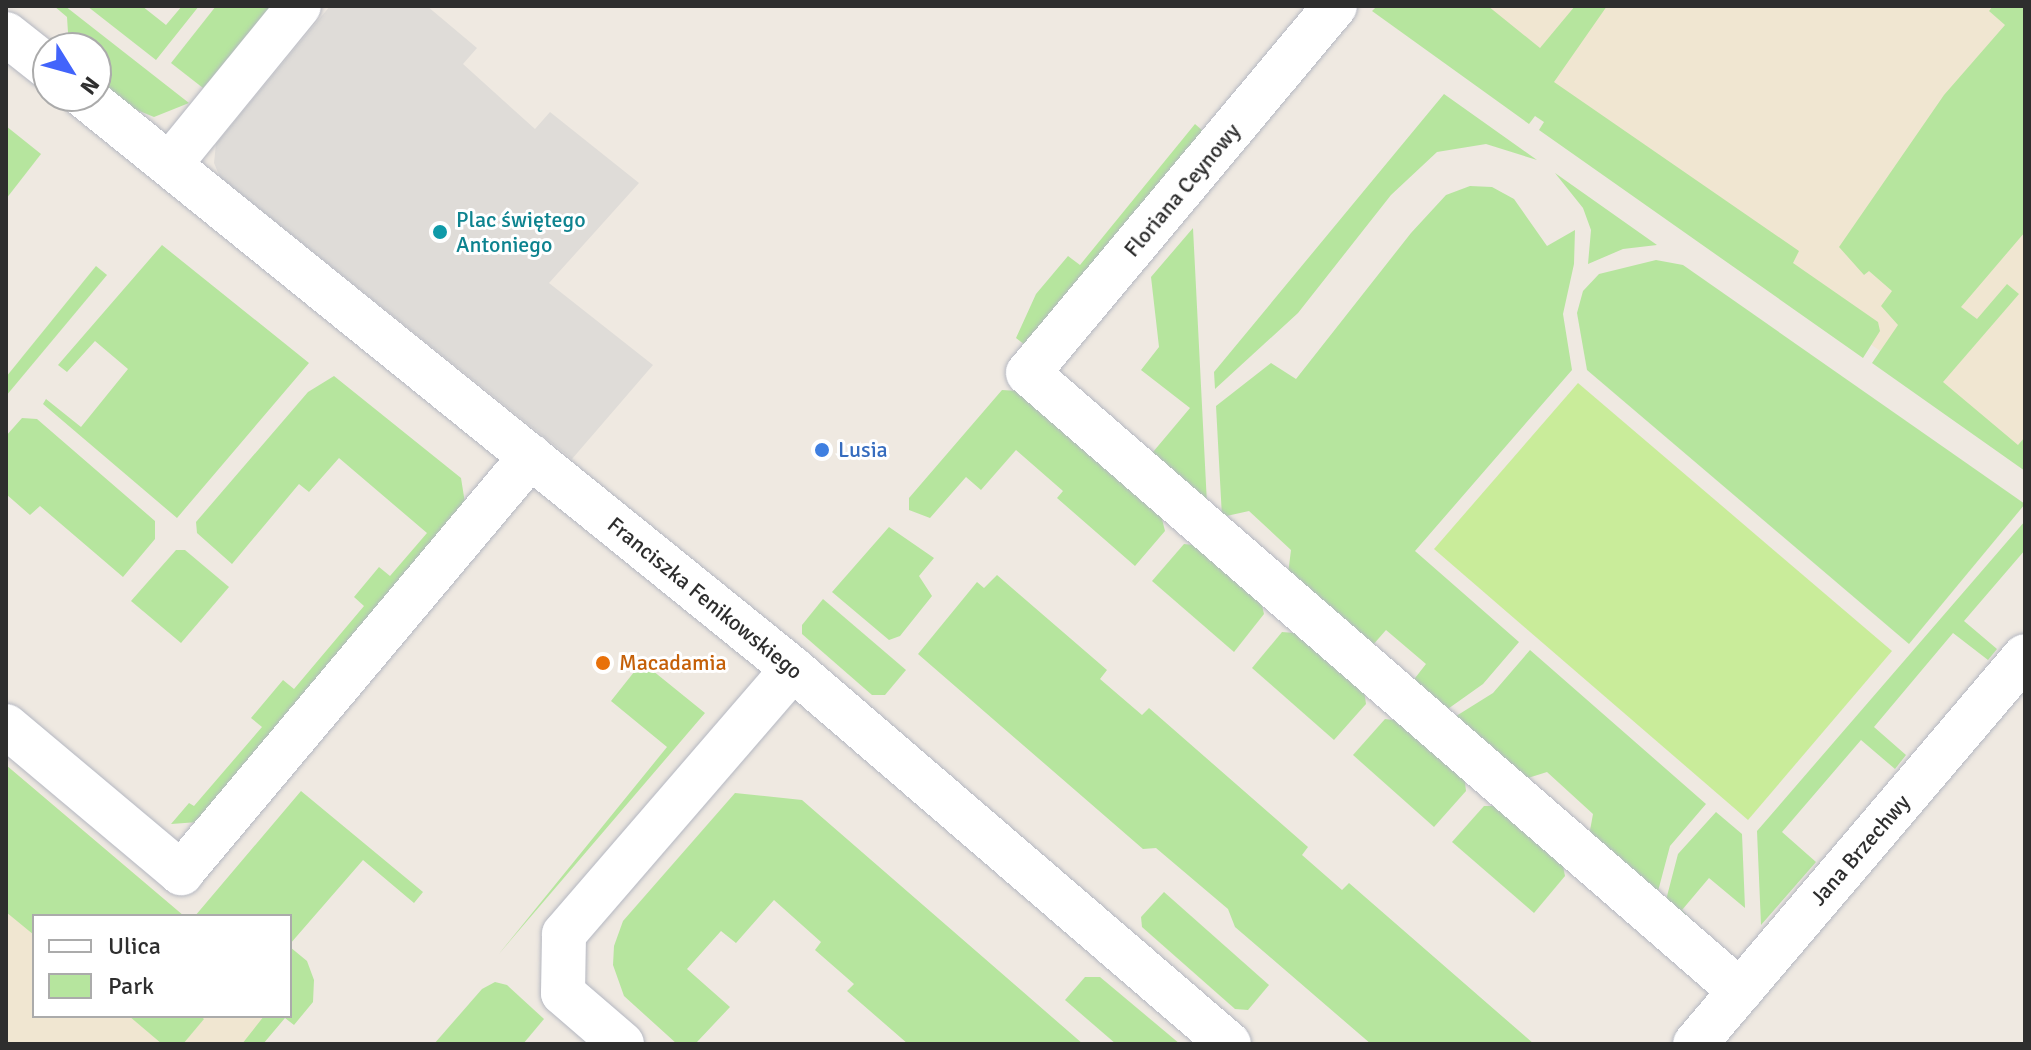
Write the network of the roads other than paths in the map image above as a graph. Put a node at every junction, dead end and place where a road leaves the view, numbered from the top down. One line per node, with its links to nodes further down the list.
1 (299, 6): 6 (street)
2 (1335, 6): 11 (street, Floriana Ceynowy)
3 (6, 34): 4 (street)
4 (32, 54)
5 (104, 112): 6 (street, Franciszka Fenikowskiego)
6 (170, 164): 7 (street, Franciszka Fenikowskiego)
7 (531, 456): 9 (street, Franciszka Fenikowskiego); 10 (street)
8 (2025, 656): 11 (street, Jana Brzechwy)
9 (793, 669): 12 (street); 13 (street, Franciszka Fenikowskiego)
10 (6, 726)
11 (1740, 991): 14 (street, Jana Brzechwy)
12 (622, 1044)
13 (1229, 1044)
14 (1695, 1044)

